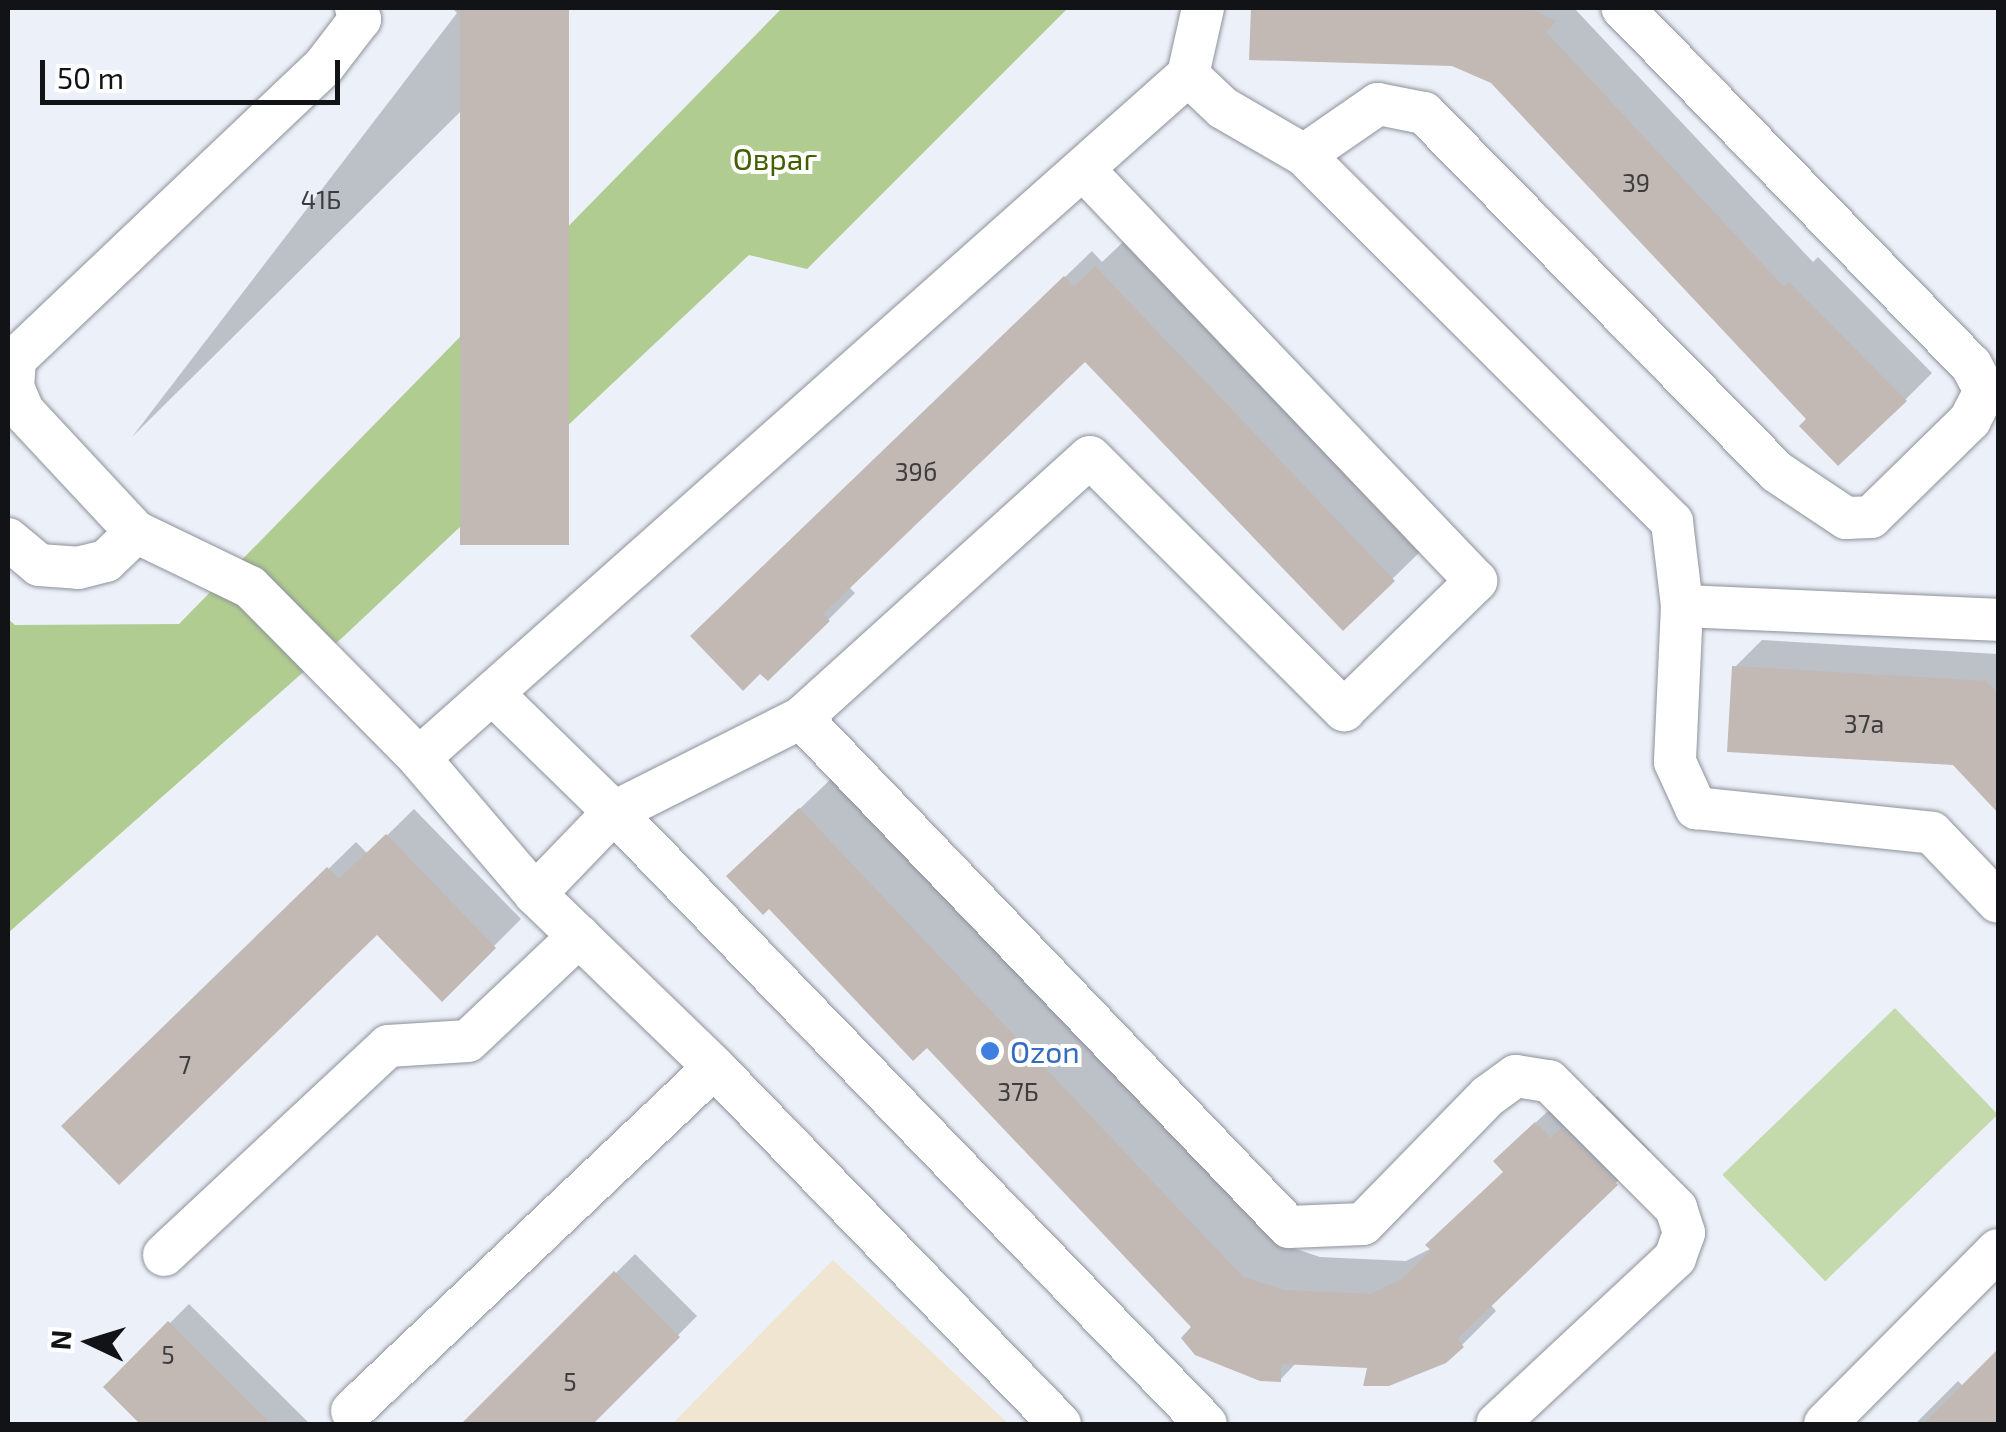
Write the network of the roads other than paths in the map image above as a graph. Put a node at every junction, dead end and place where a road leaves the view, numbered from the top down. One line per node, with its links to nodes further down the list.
1 (356, 8): 7 (lane)
2 (1203, 8): 4 (lane)
3 (1622, 8): 5 (lane)
4 (1188, 75): 5 (lane); 6 (lane)
5 (1304, 154): 10 (lane)
6 (1085, 172): 12 (lane); 13 (lane)
7 (10, 391): 8 (lane)
8 (136, 532): 9 (lane); 14 (lane)
9 (8, 539)
10 (1682, 606): 11 (lane); 17 (lane)
11 (1998, 620)
12 (493, 694): 14 (lane); 15 (lane)
13 (802, 718): 15 (lane); 25 (lane)
14 (418, 758): 16 (lane)
15 (614, 812): 16 (lane); 24 (lane)
16 (535, 894): 18 (lane)
17 (1998, 902)
18 (579, 936): 19 (lane); 21 (lane)
19 (714, 1066): 22 (lane); 23 (lane)
20 (1998, 1250): 26 (lane)
21 (164, 1255)
22 (352, 1411)
23 (1060, 1424)
24 (1206, 1424)
25 (1497, 1424)
26 (1825, 1424)

